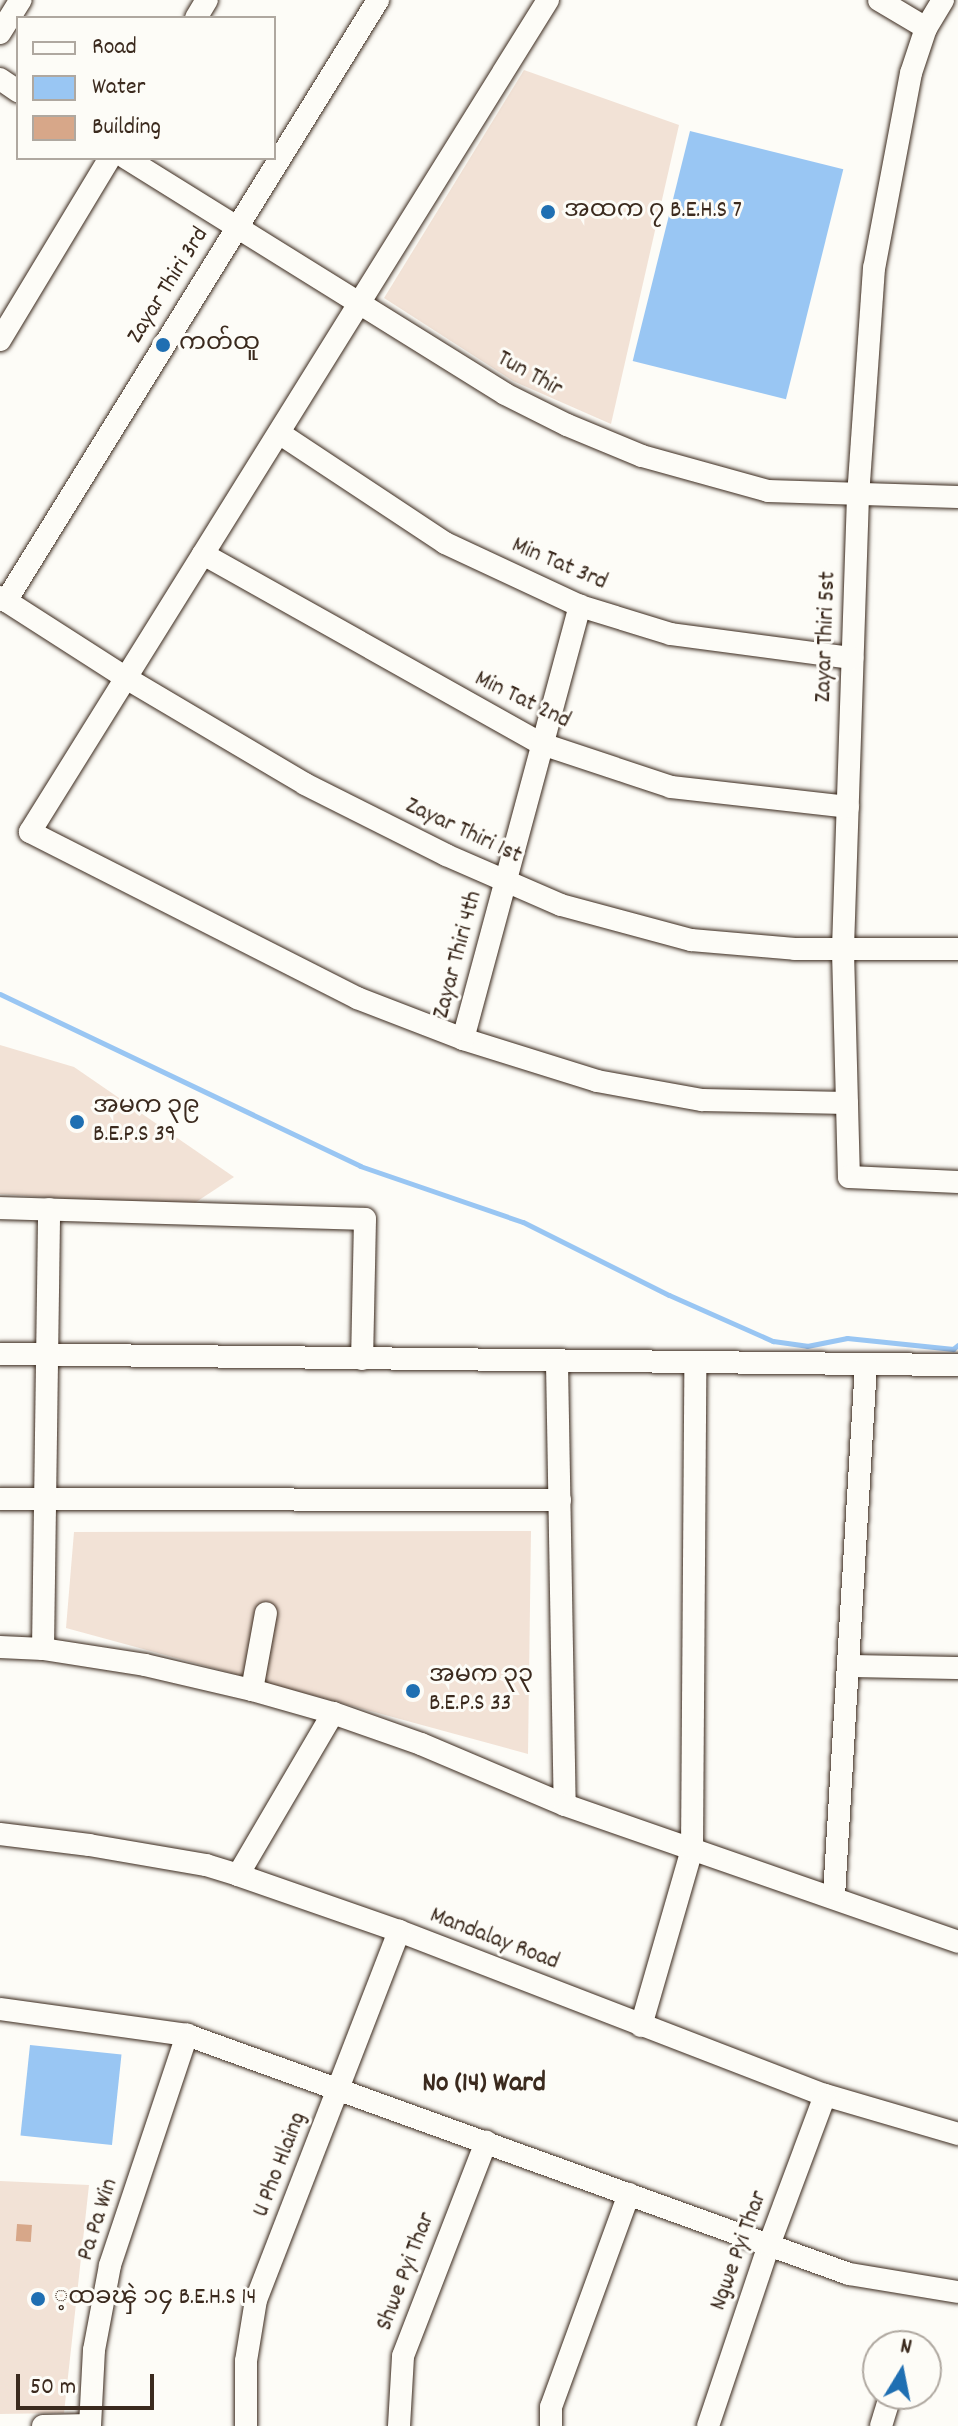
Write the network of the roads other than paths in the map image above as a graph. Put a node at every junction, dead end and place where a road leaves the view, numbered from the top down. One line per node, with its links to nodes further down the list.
1 (21, 0): 7 (street)
2 (378, 0): 10 (street, Zayar Thiri 3rd)
3 (548, 0): 11 (street)
4 (879, 0): 6 (street)
5 (943, 0): 6 (street, Zayar Thiri 5st)
6 (926, 28): 14 (street, Zayar Thiri 5st)
7 (0, 33)
8 (109, 160): 12 (street)
9 (129, 160): 10 (street, Tun Thir)
10 (237, 226): 11 (street, Tun Thir); 17 (street, Zayar Thiri 3rd)
11 (359, 303): 13 (street); 14 (street, Tun Thir)
12 (0, 340)
13 (279, 433): 16 (street); 18 (street, Min Tat 3rd)
14 (858, 496): 15 (street, Tun Thir); 19 (street, Zayar Thiri 5st)
15 (958, 497)
16 (203, 554): 20 (street); 21 (street, Min Tat 2nd)
17 (3, 599): 20 (street, Zayar Thiri 1st)
18 (580, 606): 19 (street, Min Tat 3rd); 21 (street, Zayar Thiri 4th)
19 (852, 658): 22 (street, Zayar Thiri 5st)
20 (126, 678): 23 (street, Zayar Thiri 1st); 26 (street)
21 (542, 744): 22 (street, Min Tat 2nd); 23 (street, Zayar Thiri 4th)
22 (848, 807): 25 (street, Zayar Thiri 5st)
23 (506, 881): 25 (street, Zayar Thiri 1st); 26 (street, Zayar Thiri 4th)
24 (958, 949): 25 (street, Zayar Thiri 1st)
25 (843, 951): 27 (street, Zayar Thiri 5st)
26 (463, 1039): 27 (street)
27 (847, 1103): 28 (street, Zayar Thiri 5st)
28 (958, 1182)
29 (0, 1208): 30 (street)
30 (49, 1209): 32 (street); 33 (street)
31 (0, 1354): 32 (street)
32 (47, 1355): 33 (street); 39 (street)
33 (362, 1359): 35 (street)
34 (695, 1362): 35 (street); 36 (street); 50 (street)
35 (557, 1363): 40 (street)
36 (866, 1365): 37 (street); 44 (street)
37 (958, 1365)
38 (0, 1499): 39 (street)
39 (45, 1500): 40 (street); 43 (street)
40 (560, 1500): 48 (street)
41 (266, 1613): 46 (street)
42 (0, 1647): 43 (street)
43 (43, 1649): 46 (street)
44 (850, 1666): 45 (street); 52 (street)
45 (958, 1668)
46 (252, 1690): 47 (street)
47 (333, 1713): 48 (street); 51 (street)
48 (565, 1805): 50 (street)
49 (0, 1834): 51 (street, Mandalay Road)
50 (692, 1849): 52 (street); 56 (street)
51 (238, 1875): 53 (street, Mandalay Road)
52 (834, 1896): 54 (street)
53 (399, 1931): 56 (street, Mandalay Road); 58 (street, U Pho Hlaing)
54 (958, 1942)
55 (0, 2009): 57 (street)
56 (641, 2026): 59 (street, Mandalay Road)
57 (187, 2035): 58 (street); 66 (street, Pa Pa Win)
58 (339, 2089): 61 (street); 67 (street, U Pho Hlaing)
59 (825, 2095): 60 (street, Mandalay Road); 63 (street, Ngwe Pyi Thar)
60 (958, 2134)
61 (486, 2142): 62 (street); 68 (street, Shwe Pyi Thar)
62 (629, 2194): 63 (street); 69 (street)
63 (769, 2245): 64 (street); 70 (street, Ngwe Pyi Thar)
64 (958, 2292)
65 (43, 2426): 66 (street)
66 (90, 2426)
67 (246, 2426)
68 (399, 2426)
69 (551, 2426)
70 (708, 2426)

